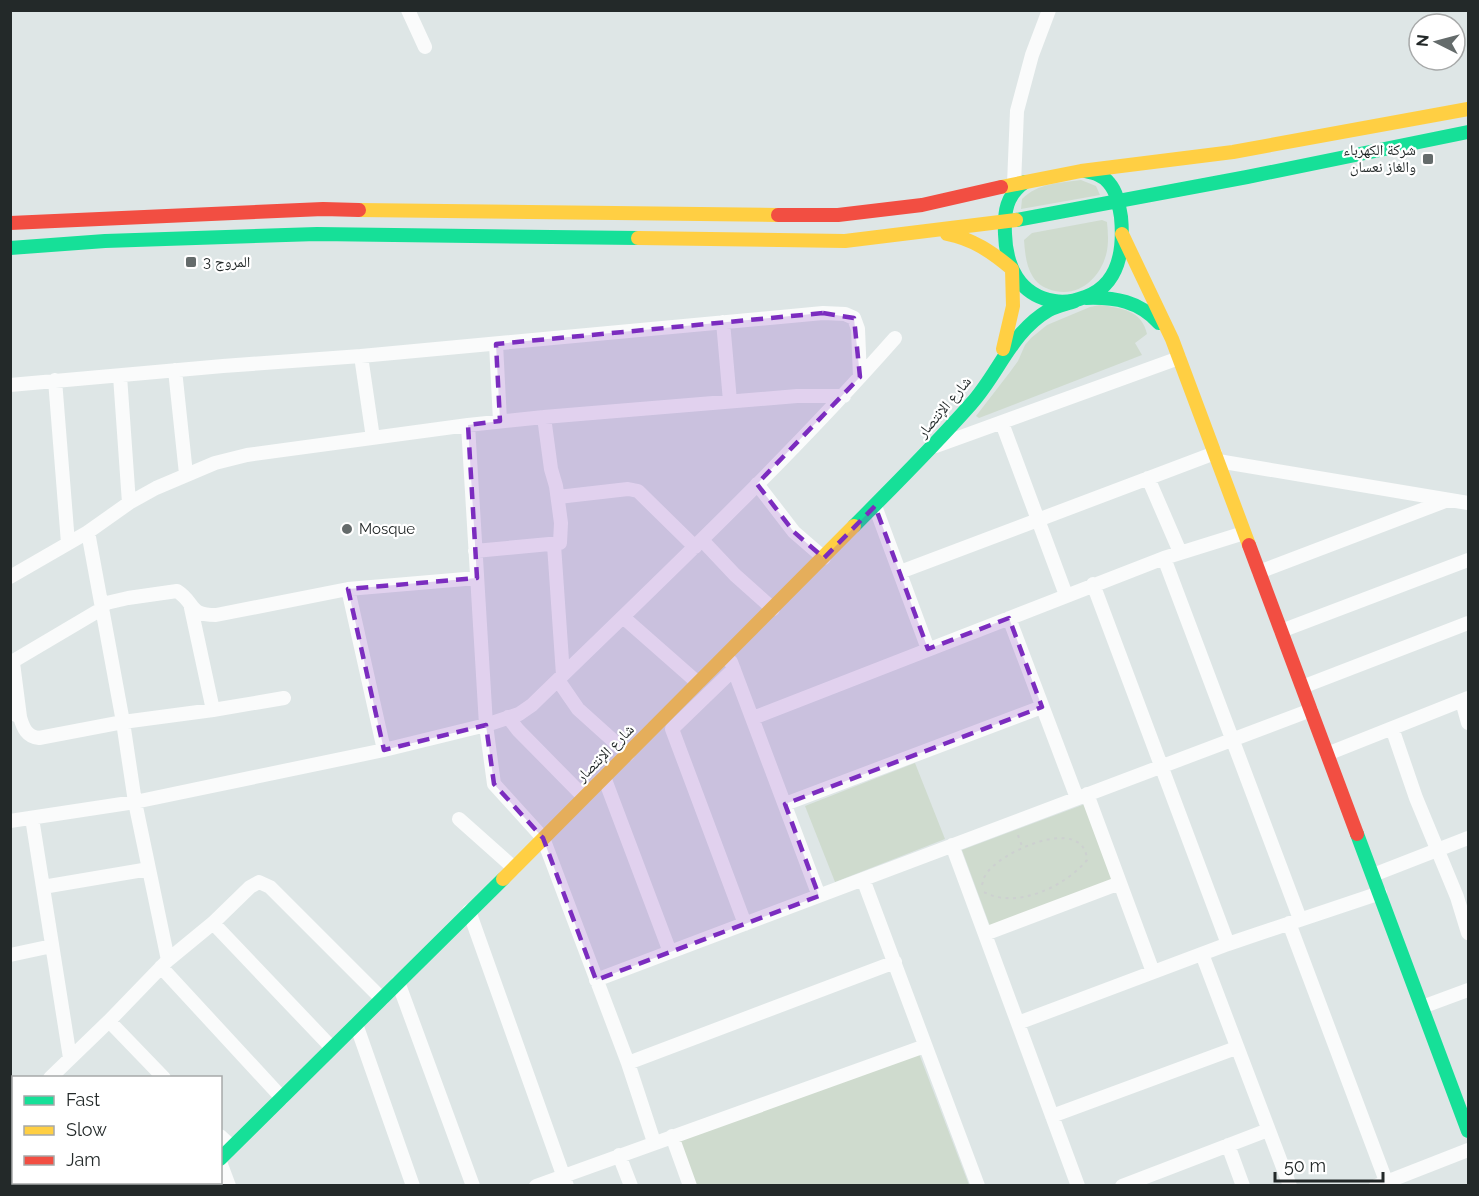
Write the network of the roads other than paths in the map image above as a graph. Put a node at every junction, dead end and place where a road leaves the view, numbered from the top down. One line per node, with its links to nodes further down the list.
1 (408, 10): 3 (street)
2 (1048, 10): 8 (street)
3 (425, 47)
4 (1468, 109): 6 (main road)
5 (1468, 132): 9 (main road)
6 (1081, 171): 7 (main road); 9 (main road)
7 (1030, 180): 8 (main road); 10 (main road)
8 (1014, 184): 11 (main road)
9 (1119, 199): 10 (main road); 13 (main road)
10 (1004, 222): 12 (main road); 15 (main road)
11 (10, 223)
12 (933, 232): 14 (main road); 15 (main road)
13 (1122, 234): 16 (main road); 19 (main road)
14 (10, 248)
15 (1012, 269): 16 (main road); 23 (main road)
16 (1081, 299): 19 (main road); 23 (main road)
17 (723, 322): 20 (street); 26 (street); 30 (street)
18 (895, 338): 26 (street)
19 (1172, 339): 22 (main road)
20 (496, 344): 21 (street); 32 (street)
21 (361, 356): 24 (street); 35 (street)
22 (1179, 358): 33 (street); 37 (main road)
23 (1000, 360): 36 (main road, شارع الإنتصار)
24 (175, 370): 25 (street); 38 (street)
25 (120, 376): 27 (street); 43 (street)
26 (860, 377): 29 (street)
27 (55, 380): 28 (street); 49 (street)
28 (10, 385)
29 (844, 396): 30 (street); 40 (street)
30 (730, 401): 31 (street)
31 (544, 417): 32 (street); 41 (street)
32 (500, 421): 34 (street)
33 (1002, 423): 36 (street); 46 (street)
34 (468, 424): 35 (street); 52 (street)
35 (373, 438): 38 (street)
36 (933, 447): 45 (main road, شارع الإنتصار)
37 (1216, 457): 39 (street); 42 (street); 48 (main road)
38 (186, 474): 43 (street)
39 (1148, 478): 46 (street); 53 (street)
40 (757, 484): 50 (street); 54 (street)
41 (558, 497): 50 (street); 51 (street)
42 (1449, 500): 44 (street); 58 (street)
43 (129, 503): 47 (street)
44 (1468, 503)
45 (875, 506): 54 (main road, شارع الإنتصار); 57 (street)
46 (1038, 520): 57 (street); 63 (street)
47 (88, 532): 49 (street); 64 (street)
48 (1245, 533): 53 (street); 58 (main road)
49 (68, 543): 59 (street)
50 (699, 543): 66 (street); 67 (street)
51 (554, 545): 52 (street); 75 (street)
52 (475, 551): 60 (street)
53 (1180, 552): 55 (street)
54 (824, 558): 66 (main road, شارع الإنتصار)
55 (1164, 558): 61 (street); 90 (street)
56 (1468, 560): 70 (street)
57 (900, 572): 71 (street)
58 (1259, 572): 70 (main road)
59 (10, 577)
60 (477, 578): 62 (street); 88 (street)
61 (1093, 584): 63 (street); 94 (street)
62 (348, 590): 65 (street); 91 (street)
63 (1066, 594): 68 (street)
64 (103, 606): 65 (street); 73 (street); 86 (street)
65 (191, 608): 81 (street)
66 (773, 609): 72 (main road, شارع الإنتصار)
67 (623, 617): 75 (street); 76 (street)
68 (1009, 618): 71 (street); 80 (street)
69 (1468, 624): 77 (street)
70 (1281, 631): 77 (main road)
71 (928, 649): 85 (street)
72 (728, 653): 74 (street); 76 (main road, شارع الإنتصار)
73 (12, 663): 83 (street)
74 (734, 669): 85 (street); 118 (street)
75 (561, 677): 84 (street); 92 (street)
76 (698, 684): 92 (main road, شارع الإنتصار)
77 (1302, 687): 82 (main road)
78 (284, 698): 81 (street)
79 (1465, 700): 87 (street); 89 (street)
80 (1042, 707): 96 (street); 99 (street)
81 (213, 710): 86 (street)
82 (1311, 710): 90 (street); 93 (main road)
83 (15, 714): 86 (street)
84 (508, 717): 88 (street); 97 (street)
85 (753, 718): 99 (street)
86 (123, 722): 98 (street)
87 (1468, 723)
88 (486, 725): 91 (street); 103 (street)
89 (1392, 728): 93 (street); 106 (street)
90 (1232, 739): 94 (street); 116 (street)
91 (384, 750): 98 (street)
92 (628, 754): 95 (main road, شارع الإنتصار)
93 (1327, 754): 109 (main road)
94 (1161, 766): 96 (street); 121 (street)
95 (604, 777): 97 (main road, شارع الإنتصار); 123 (street)
96 (1082, 796): 105 (street); 111 (street)
97 (584, 797): 103 (main road, شارع الإنتصار)
98 (135, 802): 100 (street); 108 (street)
99 (785, 804): 114 (street)
100 (32, 818): 102 (street); 112 (street)
101 (459, 819): 107 (street)
102 (10, 822)
103 (543, 838): 107 (main road, شارع الإنتصار); 129 (street)
104 (1468, 838): 106 (street)
105 (952, 845): 110 (street); 120 (street)
106 (1437, 850): 109 (street); 119 (street)
107 (514, 868): 115 (main road, شارع الإنتصار)
108 (149, 869): 112 (street); 127 (street)
109 (1372, 875): 113 (main road)
110 (863, 879): 114 (street); 126 (street)
111 (1120, 883): 120 (street); 128 (street)
112 (43, 887): 122 (street)
113 (1380, 893): 116 (street); 133 (main road)
114 (819, 896): 118 (street)
115 (470, 912): 130 (main road, شارع الإنتصار); 157 (street)
116 (1295, 921): 121 (street); 158 (street)
117 (213, 923): 127 (street); 132 (street); 138 (street)
118 (745, 924): 123 (street)
119 (1468, 933)
120 (985, 934): 135 (street)
121 (1228, 944): 124 (street)
122 (52, 946): 125 (street); 140 (street)
123 (669, 952): 129 (street)
124 (1202, 954): 128 (street); 139 (street)
125 (10, 955)
126 (895, 962): 137 (street); 141 (street)
127 (164, 964): 134 (street); 144 (street)
128 (1153, 972): 135 (street)
129 (596, 980): 141 (street)
130 (398, 982): 132 (main road, شارع الإنتصار); 161 (street)
131 (1468, 990): 133 (street)
132 (382, 999): 136 (main road, شارع الإنتصار)
133 (1422, 1007): 147 (main road)
134 (109, 1021): 140 (street); 143 (street)
135 (1018, 1023): 145 (street)
136 (356, 1024): 138 (main road, شارع الإنتصار); 160 (street)
137 (925, 1047): 148 (street); 165 (street)
138 (332, 1048): 144 (main road, شارع الإنتصار)
139 (1236, 1048): 145 (street); 146 (street)
140 (70, 1058): 142 (street)
141 (628, 1064): 150 (street)
142 (57, 1075)
143 (163, 1076)
144 (282, 1098): 152 (main road, شارع الإنتصار)
145 (1052, 1116): 166 (street)
146 (1268, 1130): 151 (street); 169 (street)
147 (1468, 1131)
148 (672, 1136): 150 (street); 164 (street)
149 (222, 1138): 152 (street)
150 (654, 1142): 154 (street)
151 (1228, 1145): 167 (street); 168 (street)
152 (232, 1148): 155 (main road, شارع الإنتصار)
153 (1468, 1150): 158 (street)
154 (619, 1155): 157 (street); 163 (street)
155 (222, 1158)
156 (222, 1166): 159 (street)
157 (565, 1180): 162 (street)
158 (1381, 1183)
159 (229, 1185)
160 (413, 1185)
161 (473, 1185)
162 (536, 1185)
163 (631, 1185)
164 (690, 1185)
165 (978, 1185)
166 (1078, 1185)
167 (1122, 1185)
168 (1243, 1185)
169 (1290, 1185)

